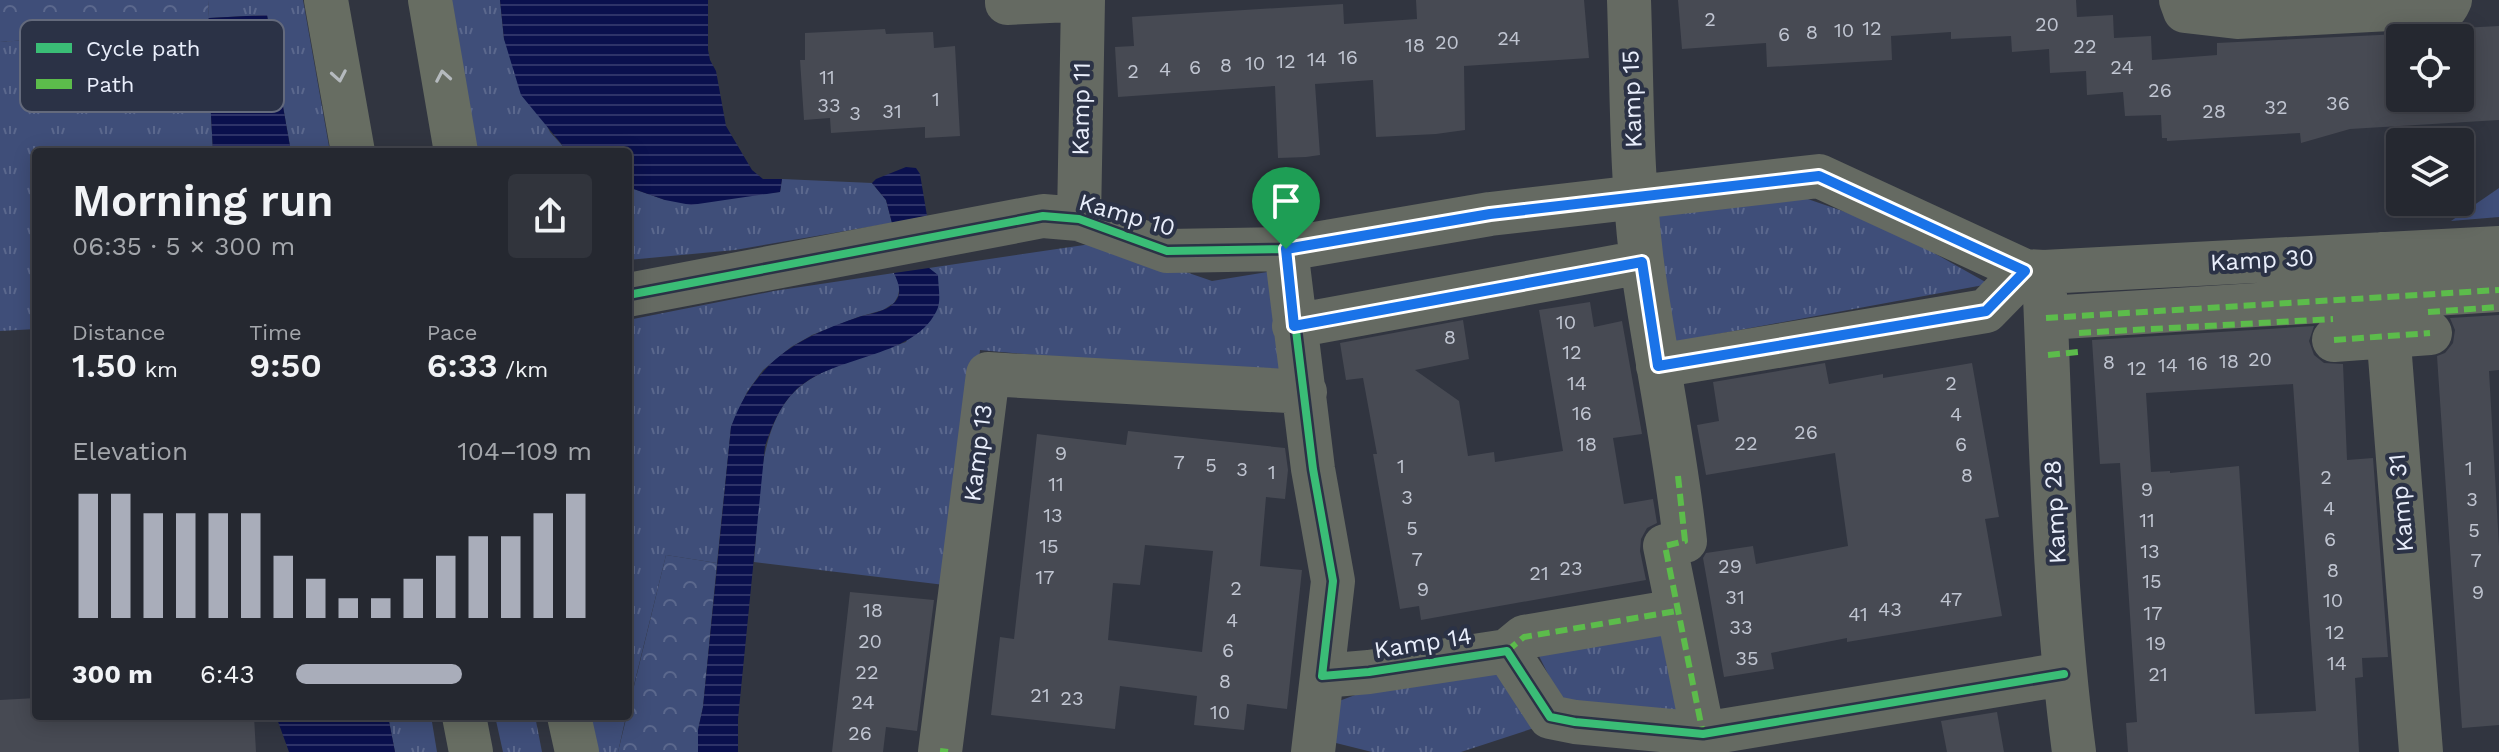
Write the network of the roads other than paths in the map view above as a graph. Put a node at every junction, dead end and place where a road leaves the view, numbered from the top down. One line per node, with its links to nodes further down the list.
1 (326, 0): 9 (main road, one-way to 9)
2 (430, 0): 10 (main road, one-way to 2)
3 (1007, 0): 4 (street)
4 (1071, 0)
5 (1083, 0): 12 (street, Kamp 11)
6 (1629, 0): 11 (street, Kamp 15)
7 (2181, 0): 8 (street)
8 (2450, 0)
9 (352, 148)
10 (455, 148)
11 (1636, 197): 14 (street, Kamp 10); 16 (street); 17 (street, Kamp 10)
12 (1079, 219): 14 (street, Kamp 10); 19 (street, Kamp 10)
13 (2499, 248): 15 (street, Kamp 30)
14 (1286, 249): 22 (street)
15 (2382, 254): 17 (street, Kamp 30); 21 (street, Kamp 31)
16 (1642, 262): 22 (street); 24 (street)
17 (2035, 272): 23 (street, Kamp 28); 24 (street)
18 (2499, 290): 21 (street, Kamp 30)
19 (632, 294)
20 (2499, 307): 21 (street, Kamp 30)
21 (2386, 316): 23 (street, Kamp 30); 23 (street, Kamp 30); 39 (street, Kamp 31)
22 (1294, 326): 25 (street)
23 (2063, 340): 28 (street, Kamp 28)
24 (1658, 366): 26 (street)
25 (1305, 392): 29 (street); 35 (street, Kamp 13)
26 (1677, 611): 27 (street, Kamp 14); 32 (street)
27 (1507, 651): 29 (street, Kamp 14); 32 (street, Kamp 14)
28 (2064, 674): 32 (street, Kamp 14); 38 (street, Kamp 28)
29 (1322, 676): 37 (street)
30 (465, 720): 33 (main road)
31 (570, 720): 34 (main road)
32 (1703, 734)
33 (471, 752)
34 (577, 752)
35 (940, 752): 36 (street, Kamp 13)
36 (948, 752)
37 (1313, 752)
38 (2074, 752)
39 (2421, 752)

